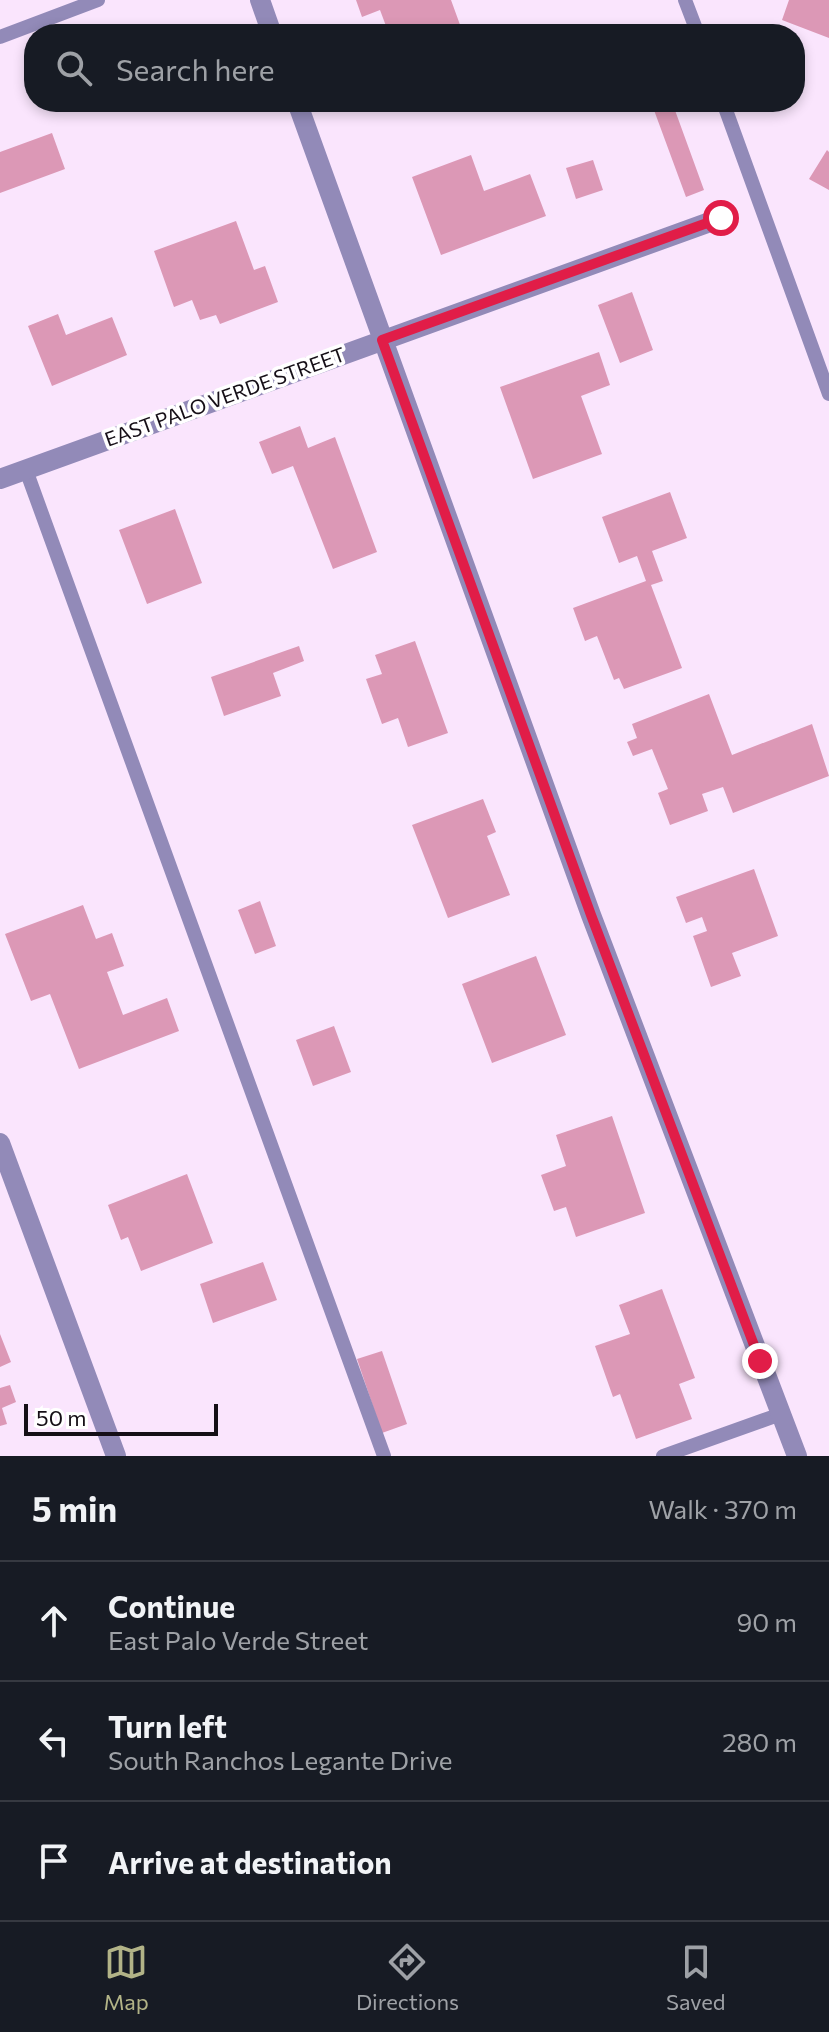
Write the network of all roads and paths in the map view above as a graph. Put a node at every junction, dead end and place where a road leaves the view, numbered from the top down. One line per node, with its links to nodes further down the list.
1 (98, 0): 4 (lane)
2 (260, 0): 5 (street)
3 (685, 0): 6 (lane)
4 (34, 24)
5 (268, 24)
6 (694, 24)
7 (24, 28): 8 (lane)
8 (0, 37)
9 (301, 112): 12 (street)
10 (727, 112): 13 (lane)
11 (721, 218): 12 (street, EAST PALO VERDE STREET)
12 (382, 340): 14 (street, EAST PALO VERDE STREET); 17 (street)
13 (829, 394)
14 (26, 470): 15 (street, EAST PALO VERDE STREET); 19 (lane)
15 (0, 479)
16 (0, 1143): 18 (street)
17 (781, 1414): 20 (lane); 21 (street)
18 (116, 1456)
19 (384, 1456)
20 (663, 1456)
21 (797, 1456)

